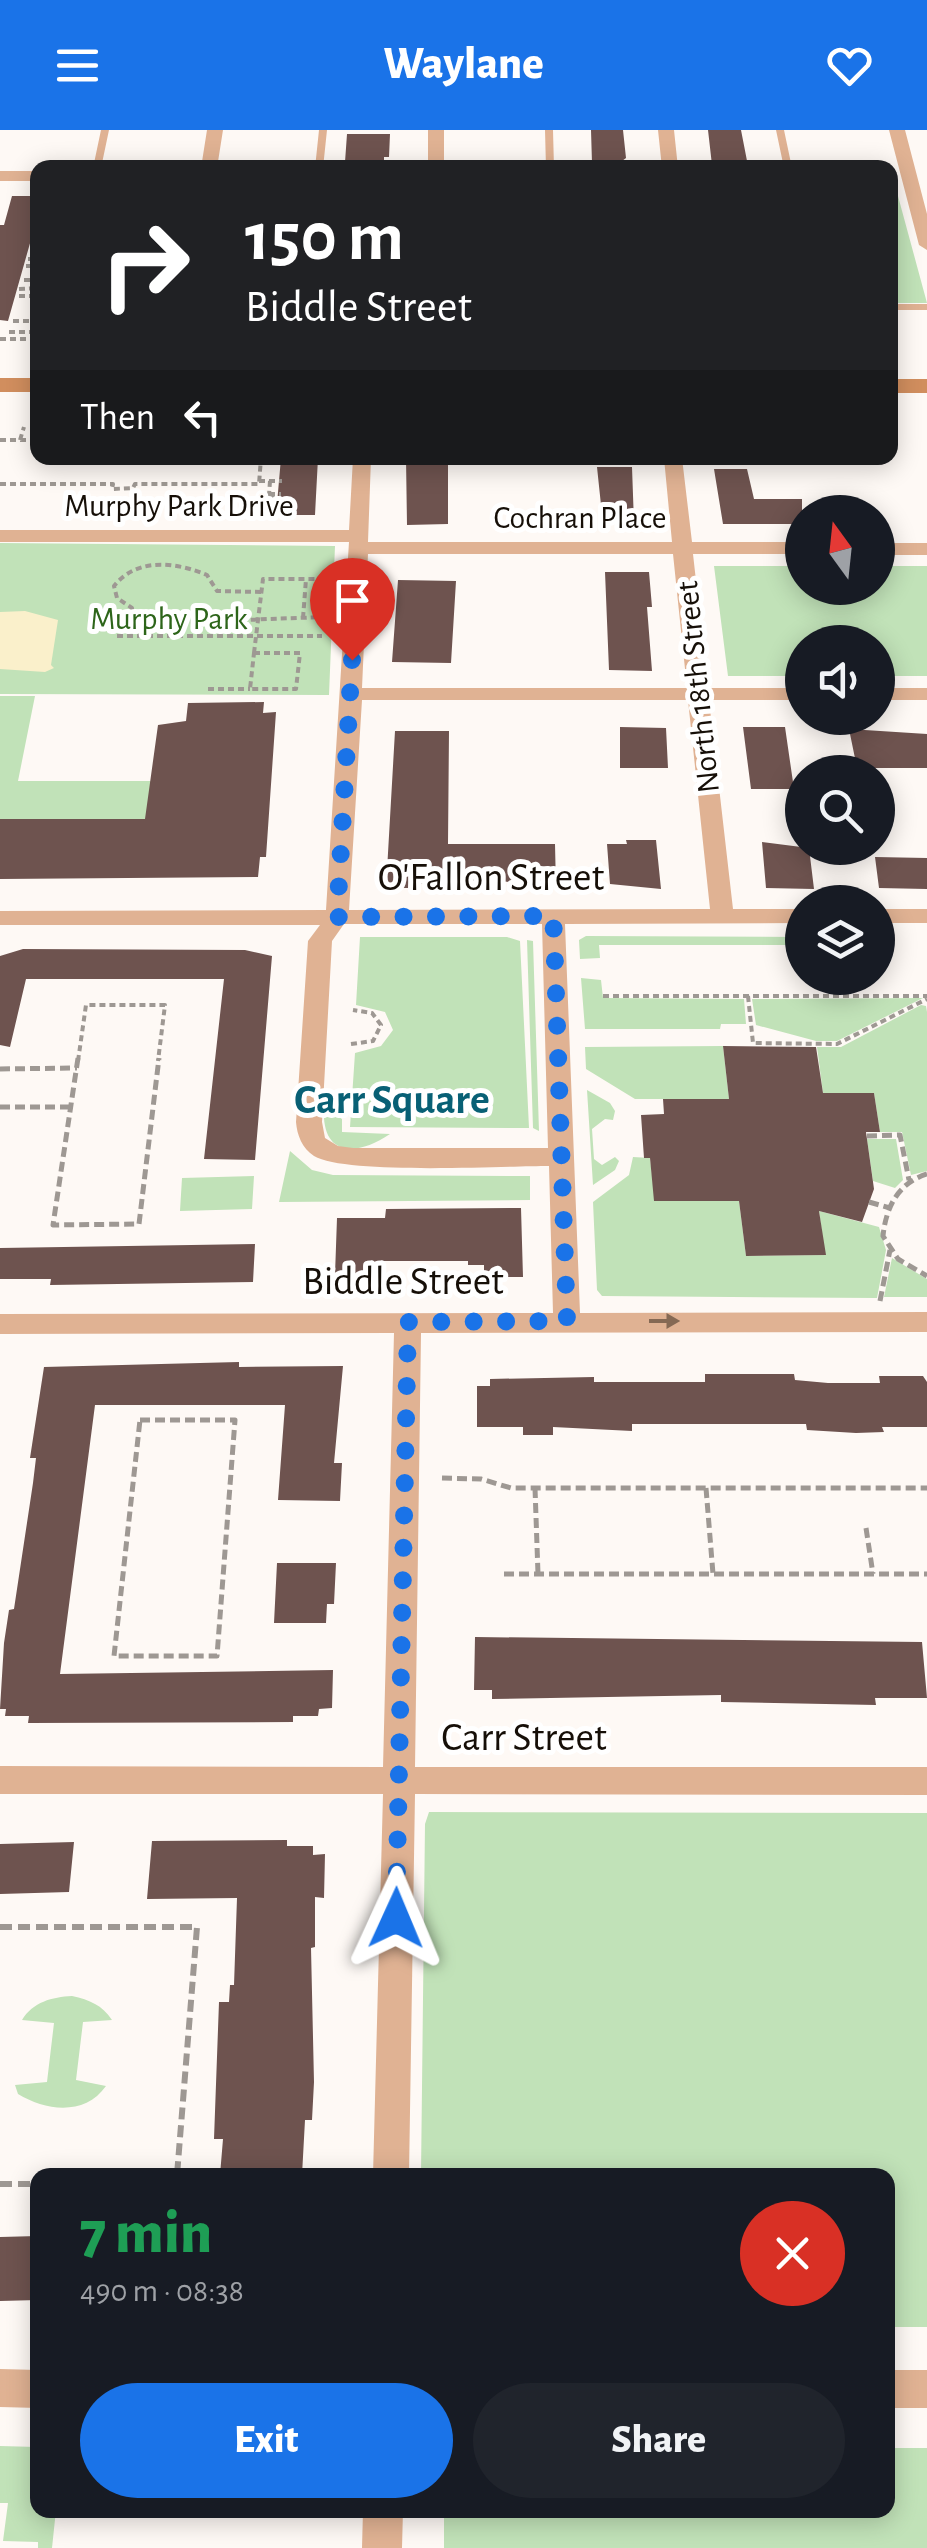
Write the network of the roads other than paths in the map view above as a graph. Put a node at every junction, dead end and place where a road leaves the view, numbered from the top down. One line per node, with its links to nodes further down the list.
1 (106, 130): 9 (lane)
2 (215, 130): 10 (street)
3 (323, 130): 11 (lane)
4 (436, 130): 12 (street)
5 (549, 130): 13 (lane)
6 (666, 130): 14 (street)
7 (780, 130): 15 (lane)
8 (896, 130): 16 (street)
9 (99, 160)
10 (210, 160)
11 (320, 160)
12 (436, 160)
13 (550, 160)
14 (669, 160)
15 (786, 160)
16 (898, 160)
17 (0, 176): 18 (street)
18 (30, 176)
19 (899, 176): 20 (street); 21 (street)
20 (927, 176)
21 (927, 245)
22 (898, 307): 23 (lane)
23 (927, 307)
24 (0, 385): 25 (main road)
25 (30, 385)
26 (898, 386): 27 (main road)
27 (927, 386)
28 (362, 465): 31 (street)
29 (674, 465): 32 (street, North 18th Street)
30 (0, 536): 31 (street, Murphy Park Drive)
31 (357, 542): 32 (street, Cochran Place); 36 (street)
32 (683, 548): 33 (street, Cochran Place); 37 (street, North 18th Street)
33 (785, 548)
34 (895, 548): 35 (street)
35 (927, 548)
36 (351, 694): 37 (street); 46 (street)
37 (698, 694): 38 (street); 42 (street, North 18th Street)
38 (785, 694)
39 (895, 694): 40 (street)
40 (927, 694)
41 (553, 916): 42 (street, O'Fallon Street); 46 (street, O'Fallon Street); 48 (street)
42 (722, 916): 43 (street, O'Fallon Street)
43 (785, 916)
44 (895, 916): 45 (street)
45 (927, 916)
46 (337, 917): 47 (street, O'Fallon Street); 48 (street)
47 (0, 918)
48 (560, 1157): 49 (street)
49 (567, 1321): 50 (street, Biddle Street); 51 (street, Biddle Street, one-way to 51)
50 (408, 1322): 52 (street, Biddle Street); 54 (street)
51 (927, 1322)
52 (0, 1324)
53 (0, 1780): 54 (street, Carr Street)
54 (398, 1781): 55 (street, Carr Street); 56 (street)
55 (927, 1781)
56 (391, 2168)
57 (0, 2388): 58 (street)
58 (30, 2389)
59 (895, 2389): 60 (street)
60 (927, 2389)
61 (383, 2518): 62 (street)
62 (382, 2548)

